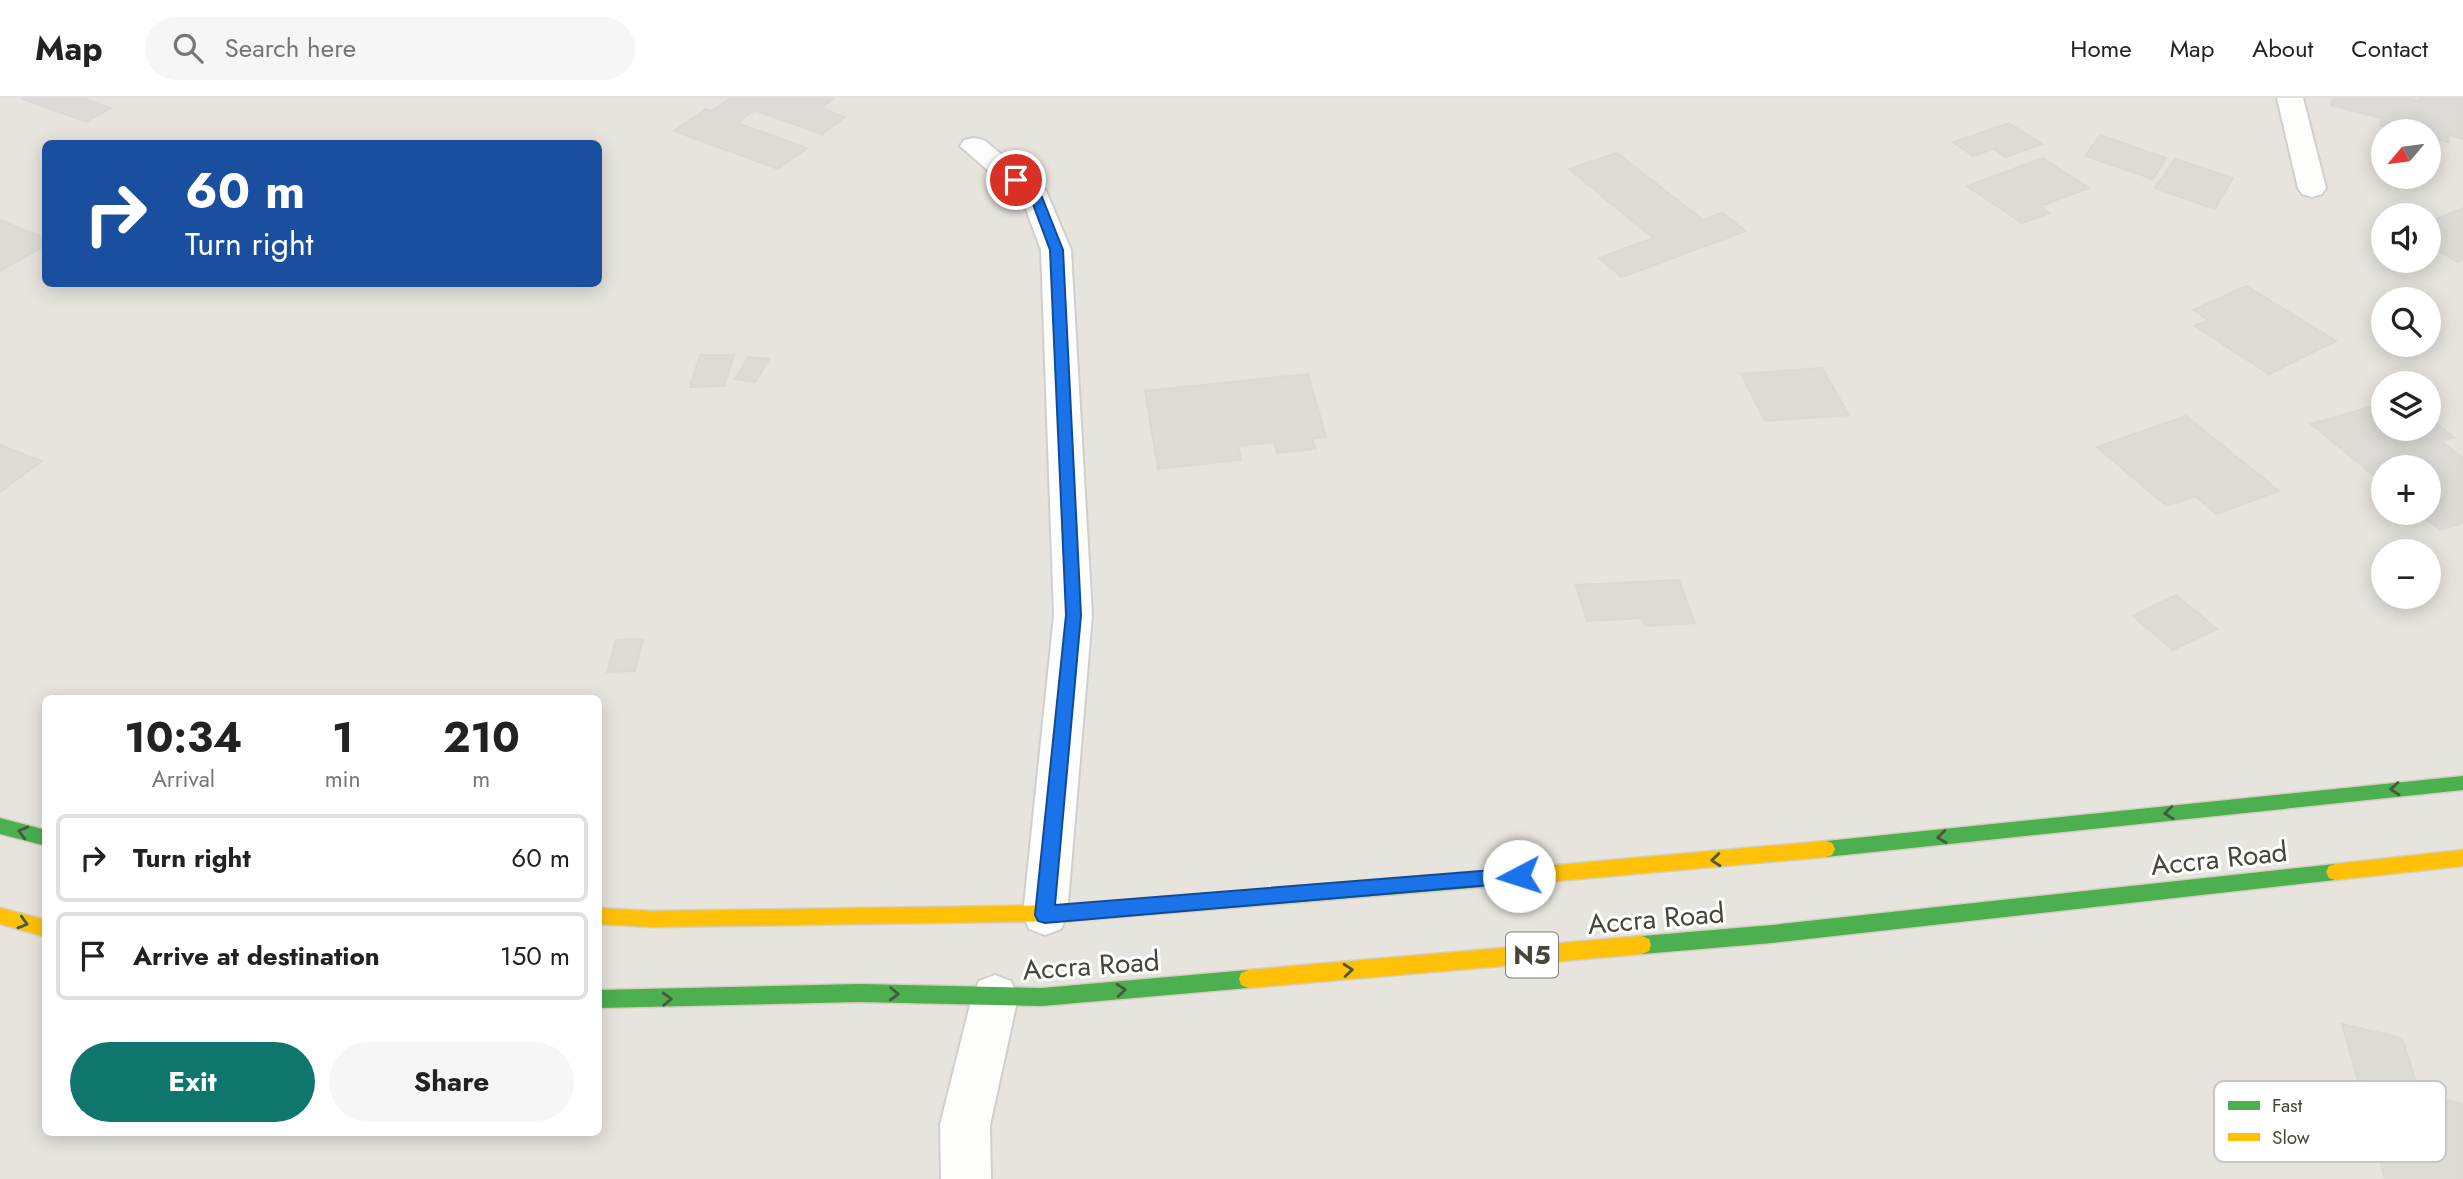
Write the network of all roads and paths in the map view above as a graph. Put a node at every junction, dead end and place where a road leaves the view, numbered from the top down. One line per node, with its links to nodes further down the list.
1 (2290, 98): 3 (street)
2 (974, 146): 8 (street)
3 (2312, 188)
4 (2463, 783): 8 (main road, Accra Road, one-way to 8)
5 (0, 826): 6 (main road, one-way to 5)
6 (42, 837)
7 (2463, 858): 12 (main road, Accra Road / N5, one-way to 7)
8 (1045, 915): 10 (main road, Accra Road)
9 (0, 916): 11 (main road, one-way to 11)
10 (602, 916)
11 (42, 928)
12 (995, 997): 13 (main road, Accra Road / N5, one-way to 12); 14 (street)
13 (602, 999)
14 (966, 1179)

